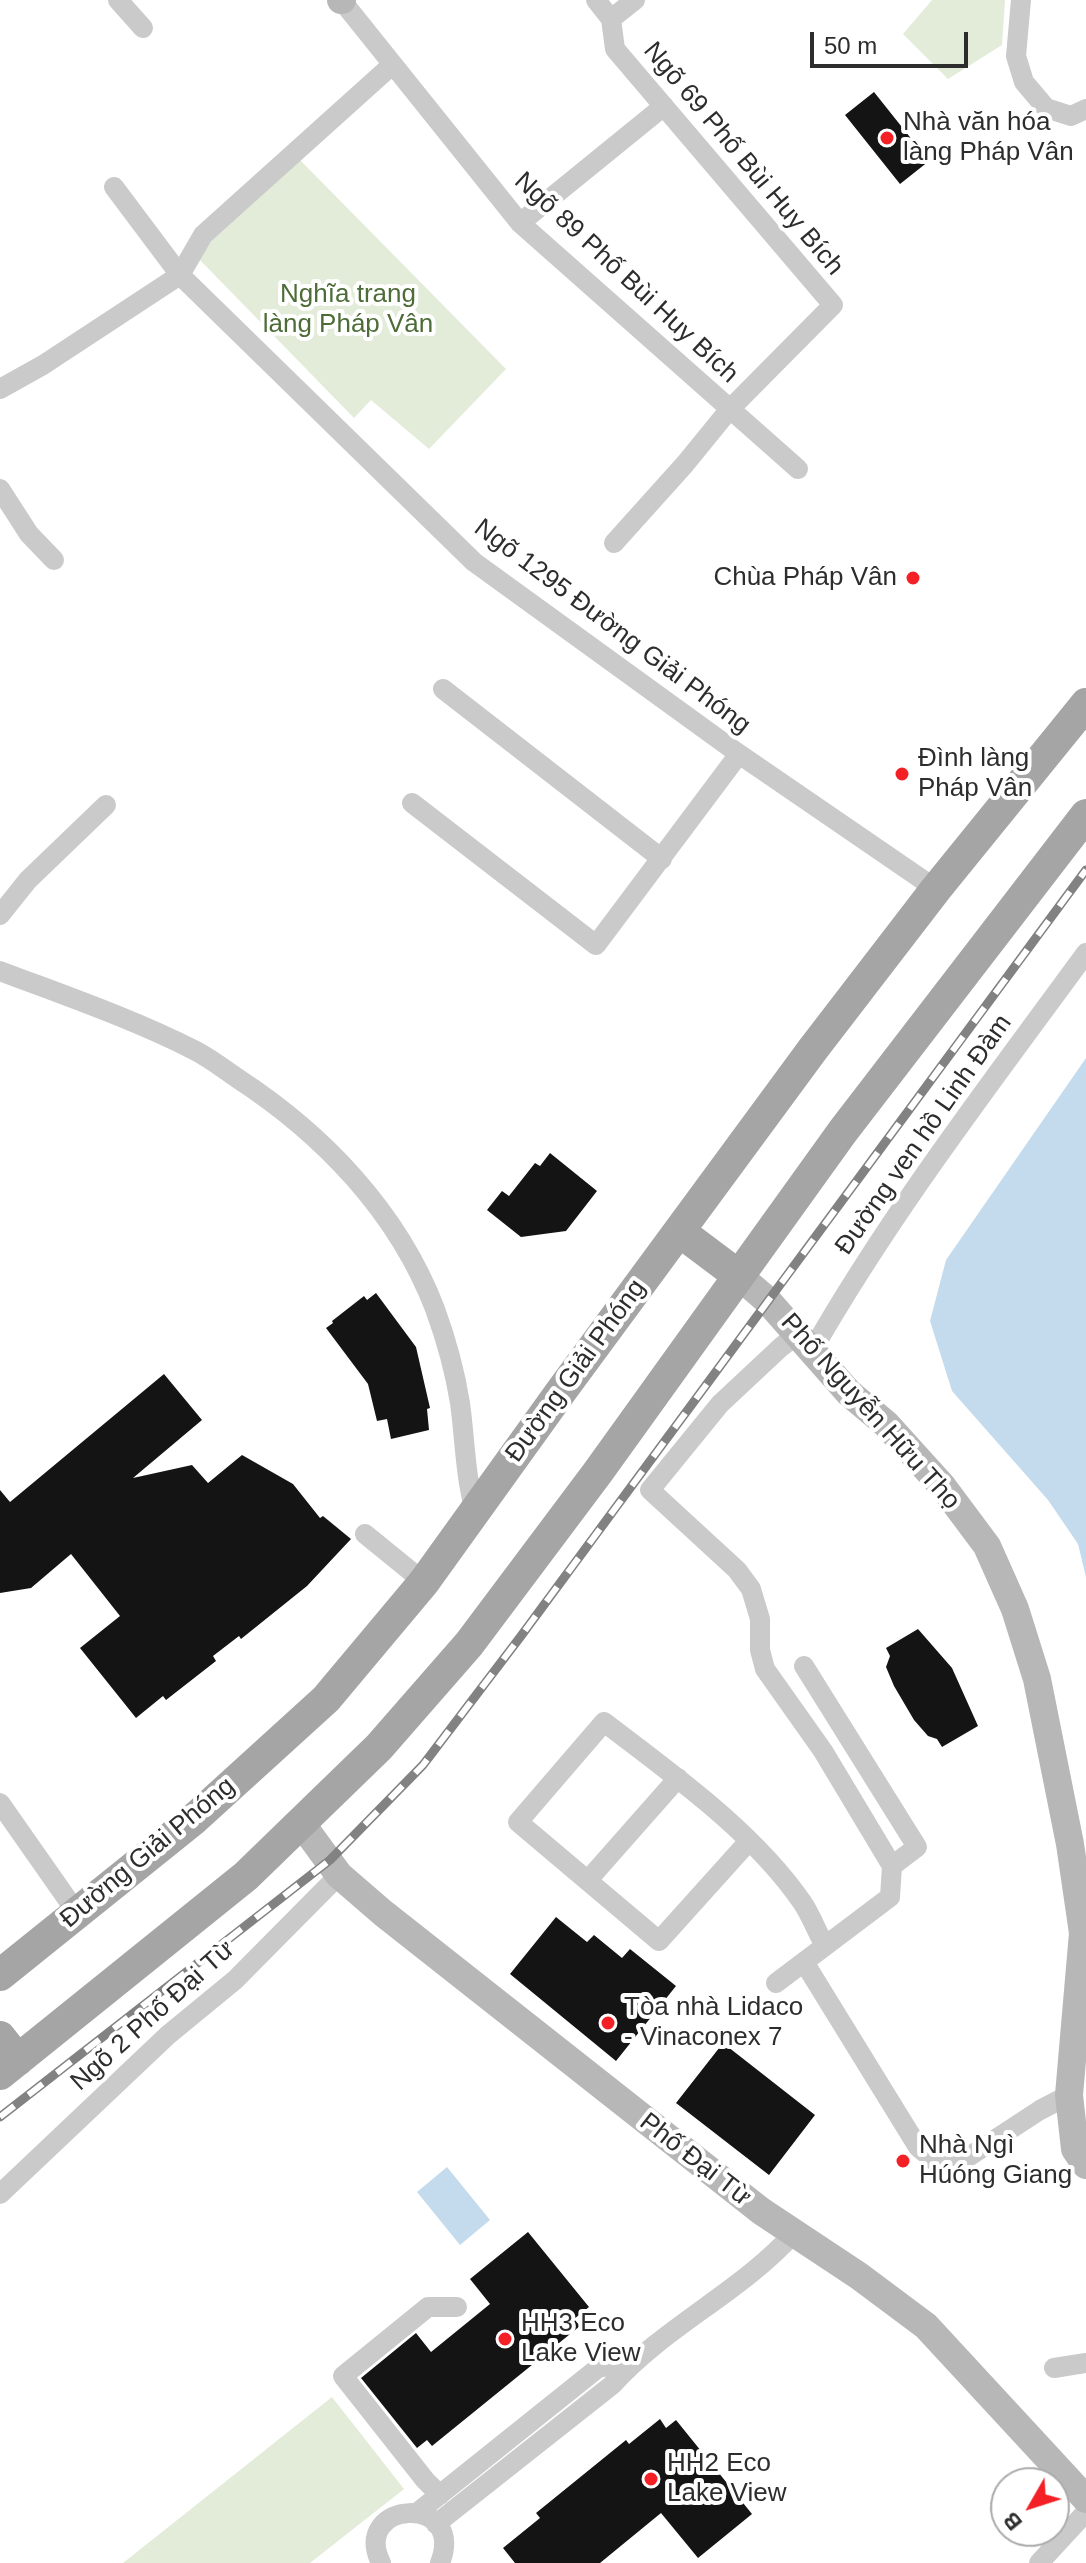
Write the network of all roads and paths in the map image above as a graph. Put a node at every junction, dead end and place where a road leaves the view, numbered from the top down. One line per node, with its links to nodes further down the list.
1 (118, 0): 7 (street)
2 (342, 0): 8 (street, Ngõ 89 Phố Bùi Huy Bích)
3 (596, 0): 6 (street, Ngõ 69 Phố Bùi Huy Bích)
4 (635, 0): 6 (street)
5 (1021, 0): 10 (street)
6 (611, 19): 9 (street, Ngõ 69 Phố Bùi Huy Bích)
7 (143, 28)
8 (392, 65): 12 (street, Ngõ 89 Phố Bùi Huy Bích); 13 (street)
9 (664, 106): 12 (street); 15 (street, Ngõ 69 Phố Bùi Huy Bích)
10 (1086, 109)
11 (114, 187): 13 (street, Ngõ 1295 Đường Giải Phóng)
12 (520, 223): 15 (street, Ngõ 89 Phố Bùi Huy Bích)
13 (180, 275): 14 (street); 22 (street, Ngõ 1295 Đường Giải Phóng)
14 (0, 389)
15 (729, 410): 16 (street, Ngõ 89 Phố Bùi Huy Bích); 18 (street)
16 (798, 469)
17 (0, 489): 19 (street)
18 (614, 543)
19 (54, 560)
20 (443, 689): 26 (street)
21 (1086, 704): 27 (main road, Đường Giải Phóng)
22 (739, 754): 26 (street); 27 (street, Ngõ 1295 Đường Giải Phóng)
23 (412, 803): 26 (street)
24 (106, 805): 28 (street)
25 (1086, 815): 32 (main road)
26 (662, 859)
27 (936, 889): 31 (main road, Đường Giải Phóng)
28 (0, 915)
29 (1086, 953): 33 (street, Đường ven hồ Linh Đàm)
30 (0, 971): 34 (street)
31 (679, 1231): 32 (main road); 34 (main road, Đường Giải Phóng)
32 (739, 1276): 33 (street, Phố Nguyễn Hữu Thọ); 40 (main road)
33 (807, 1346): 42 (street); 51 (street, Phố Nguyễn Hữu Thọ)
34 (475, 1511): 36 (main road, Đường Giải Phóng)
35 (365, 1534): 36 (street)
36 (424, 1582): 45 (main road, Đường Giải Phóng)
37 (804, 1666): 42 (street)
38 (678, 1778): 41 (street); 44 (street); 44 (street)
39 (0, 1803): 45 (street)
40 (301, 1823): 43 (street, Phố Đại Từ); 50 (main road)
41 (749, 1841): 44 (street); 46 (street)
42 (892, 1866): 46 (street)
43 (339, 1875): 53 (street, Ngõ 2 Phố Đại Từ); 54 (street, Phố Đại Từ)
44 (588, 1880)
45 (77, 1913): 48 (main road, Đường Giải Phóng)
46 (825, 1946): 47 (street)
47 (804, 1962): 49 (street); 51 (street)
48 (0, 1975)
49 (776, 1983)
50 (6, 2057)
51 (1075, 2112): 52 (street, Phố Nguyễn Hữu Thọ)
52 (1086, 2165)
53 (0, 2194)
54 (794, 2233): 56 (street); 60 (street, Phố Đại Từ)
55 (457, 2307): 59 (street)
56 (637, 2358): 59 (street); 63 (street)
57 (1086, 2363): 58 (street)
58 (1054, 2368)
59 (440, 2495): 61 (street)
60 (1086, 2499)
61 (418, 2512): 63 (street); 64 (street)
62 (1086, 2512): 66 (street)
63 (436, 2524): 65 (street)
64 (374, 2559)
65 (440, 2563)
66 (1039, 2563)

